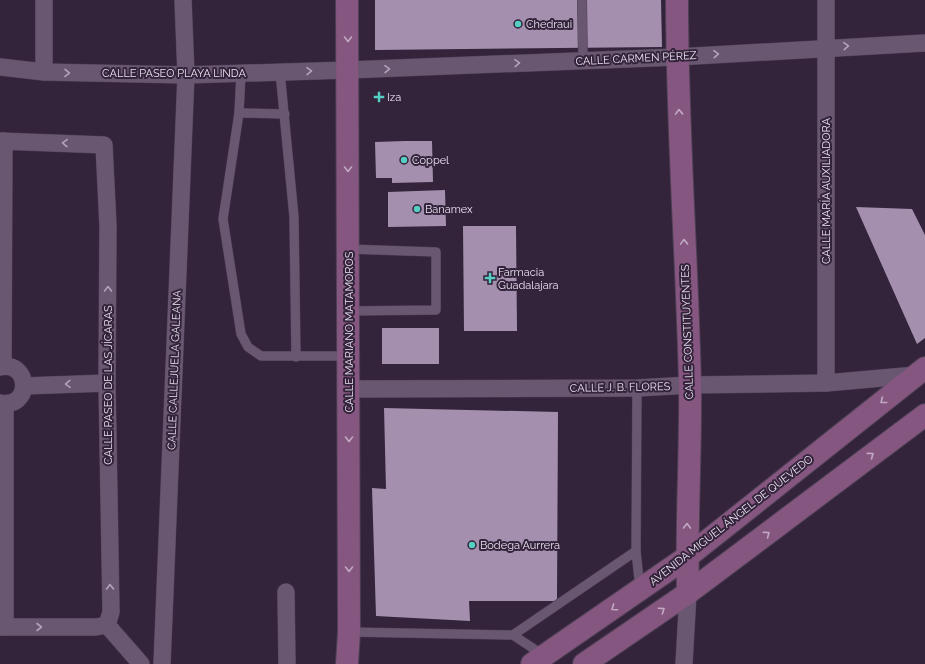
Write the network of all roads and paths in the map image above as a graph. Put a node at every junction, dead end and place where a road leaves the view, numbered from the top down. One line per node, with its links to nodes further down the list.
1 (44, 0): 13 (street)
2 (183, 0): 16 (street, CALLE CALLEJUELA GALEANA)
3 (347, 0): 12 (street, CALLE MARIANO MATAMOROS, one-way to 12)
4 (582, 0): 10 (lane)
5 (677, 0): 9 (street, CALLE CONSTITUYENTES)
6 (826, 0): 8 (street, CALLE MARÍA AUXILIADORA)
7 (925, 43): 8 (street, CALLE CARMEN PÉREZ, one-way to 7)
8 (825, 48): 9 (street, CALLE CARMEN PÉREZ, one-way to 8); 27 (street, CALLE MARÍA AUXILIADORA)
9 (677, 57): 10 (street, CALLE CARMEN PÉREZ); 28 (street, CALLE CONSTITUYENTES, one-way to 9)
10 (583, 60): 12 (street, CALLE CARMEN PÉREZ, one-way to 10)
11 (0, 67): 13 (street, CALLE PASEO PLAYA LINDA)
12 (348, 70): 14 (street, CALLE PASEO PLAYA LINDA, one-way to 12); 20 (street, CALLE MARIANO MATAMOROS, one-way to 20)
13 (44, 72): 16 (street, CALLE PASEO PLAYA LINDA, one-way to 16)
14 (280, 72): 15 (street, CALLE PASEO PLAYA LINDA); 18 (lane)
15 (241, 74): 16 (street, CALLE PASEO PLAYA LINDA); 17 (lane)
16 (186, 75): 45 (street, CALLE CALLEJUELA GALEANA)
17 (239, 113): 18 (lane); 23 (lane)
18 (285, 114): 23 (lane)
19 (2, 141): 24 (street); 26 (street, CALLE PASEO DE LAS JÍCARAS, one-way to 19)
20 (348, 249): 21 (street, CALLE MARIANO MATAMOROS); 21 (lane)
21 (348, 311): 22 (street, CALLE MARIANO MATAMOROS)
22 (348, 356): 23 (lane); 31 (street, CALLE MARIANO MATAMOROS)
23 (296, 357)
24 (2, 367): 29 (street)
25 (920, 372): 27 (street, CALLE J. B. FLORES); 35 (street, AVENIDA MIGUEL ÁNGEL DE QUEVEDO, one-way to 35)
26 (107, 383): 29 (street, one-way to 29); 39 (street, CALLE PASEO DE LAS JÍCARAS, one-way to 26)
27 (826, 383): 28 (street, CALLE J. B. FLORES)
28 (690, 385): 30 (street, CALLE J. B. FLORES); 35 (street, CALLE CONSTITUYENTES, one-way to 28)
29 (24, 386): 32 (street)
30 (637, 388): 31 (street, CALLE J. B. FLORES); 34 (lane)
31 (349, 389): 41 (street, CALLE MARIANO MATAMOROS, one-way to 41)
32 (2, 404): 40 (street)
33 (925, 415): 38 (street, one-way to 33)
34 (636, 551): 36 (lane); 42 (lane)
35 (687, 557): 36 (street, AVENIDA MIGUEL ÁNGEL DE QUEVEDO); 38 (street, CALLE CONSTITUYENTES)
36 (640, 590): 43 (street, AVENIDA MIGUEL ÁNGEL DE QUEVEDO, one-way to 43)
37 (286, 592): 46 (street)
38 (688, 593): 48 (street, one-way to 38); 49 (street, CALLE CONSTITUYENTES)
39 (107, 625): 40 (street, one-way to 39); 44 (street)
40 (3, 627)
41 (349, 632): 42 (lane); 47 (street, CALLE MARIANO MATAMOROS)
42 (513, 634): 43 (lane)
43 (538, 660)
44 (141, 664)
45 (162, 664)
46 (287, 664)
47 (347, 664)
48 (584, 664)
49 (684, 664)

